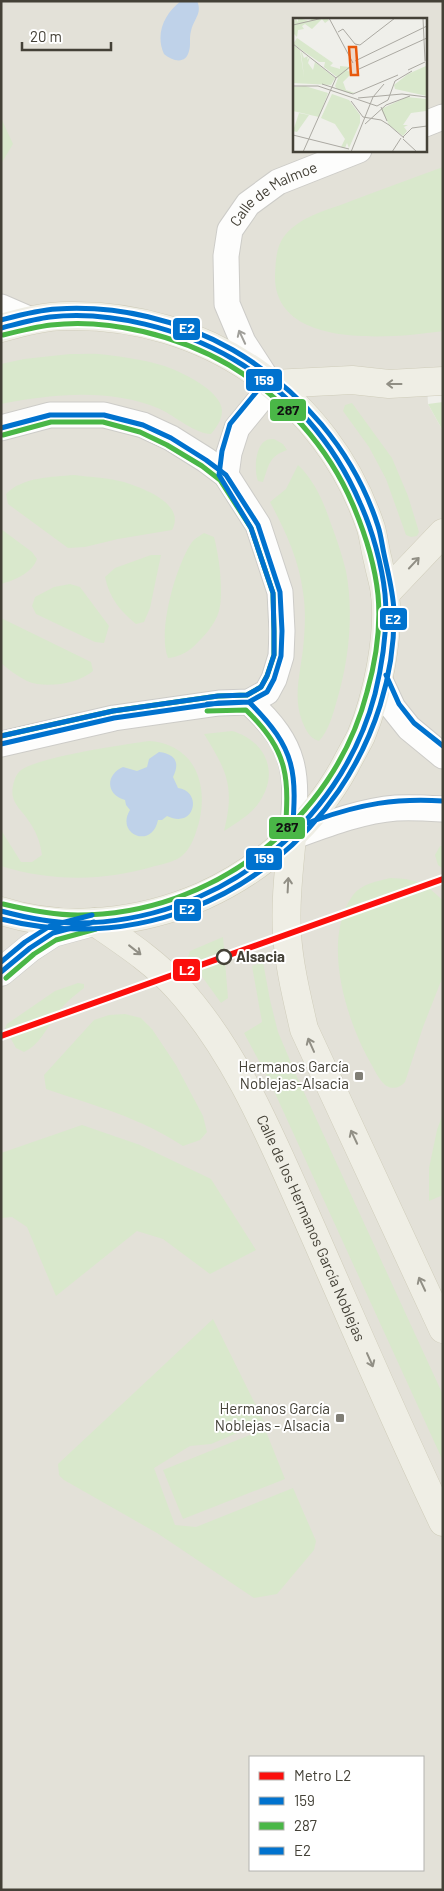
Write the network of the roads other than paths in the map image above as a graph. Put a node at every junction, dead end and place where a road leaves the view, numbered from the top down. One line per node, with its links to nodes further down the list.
1 (443, 117): 2 (street)
2 (426, 124)
3 (356, 151): 7 (street, Calle de Malmoe, one-way to 3)
4 (1, 307): 5 (street)
5 (30, 320): 6 (main road); 7 (main road)
6 (1, 328)
7 (270, 381): 8 (main road, one-way to 7); 10 (street); 12 (main road)
8 (443, 381)
9 (1, 428): 10 (street)
10 (226, 475): 14 (street)
11 (443, 533): 12 (main road, one-way to 11)
12 (385, 594): 13 (main road)
13 (379, 678): 16 (street); 18 (main road)
14 (249, 702): 15 (street); 18 (street)
15 (1, 744)
16 (443, 756)
17 (443, 809): 18 (street)
18 (292, 837): 20 (main road); 22 (main road, one-way to 18)
19 (1, 911): 20 (main road)
20 (93, 923): 21 (street); 23 (main road, Calle de los Hermanos García Noblejas, one-way to 23)
21 (1, 972)
22 (443, 1329)
23 (443, 1522)

